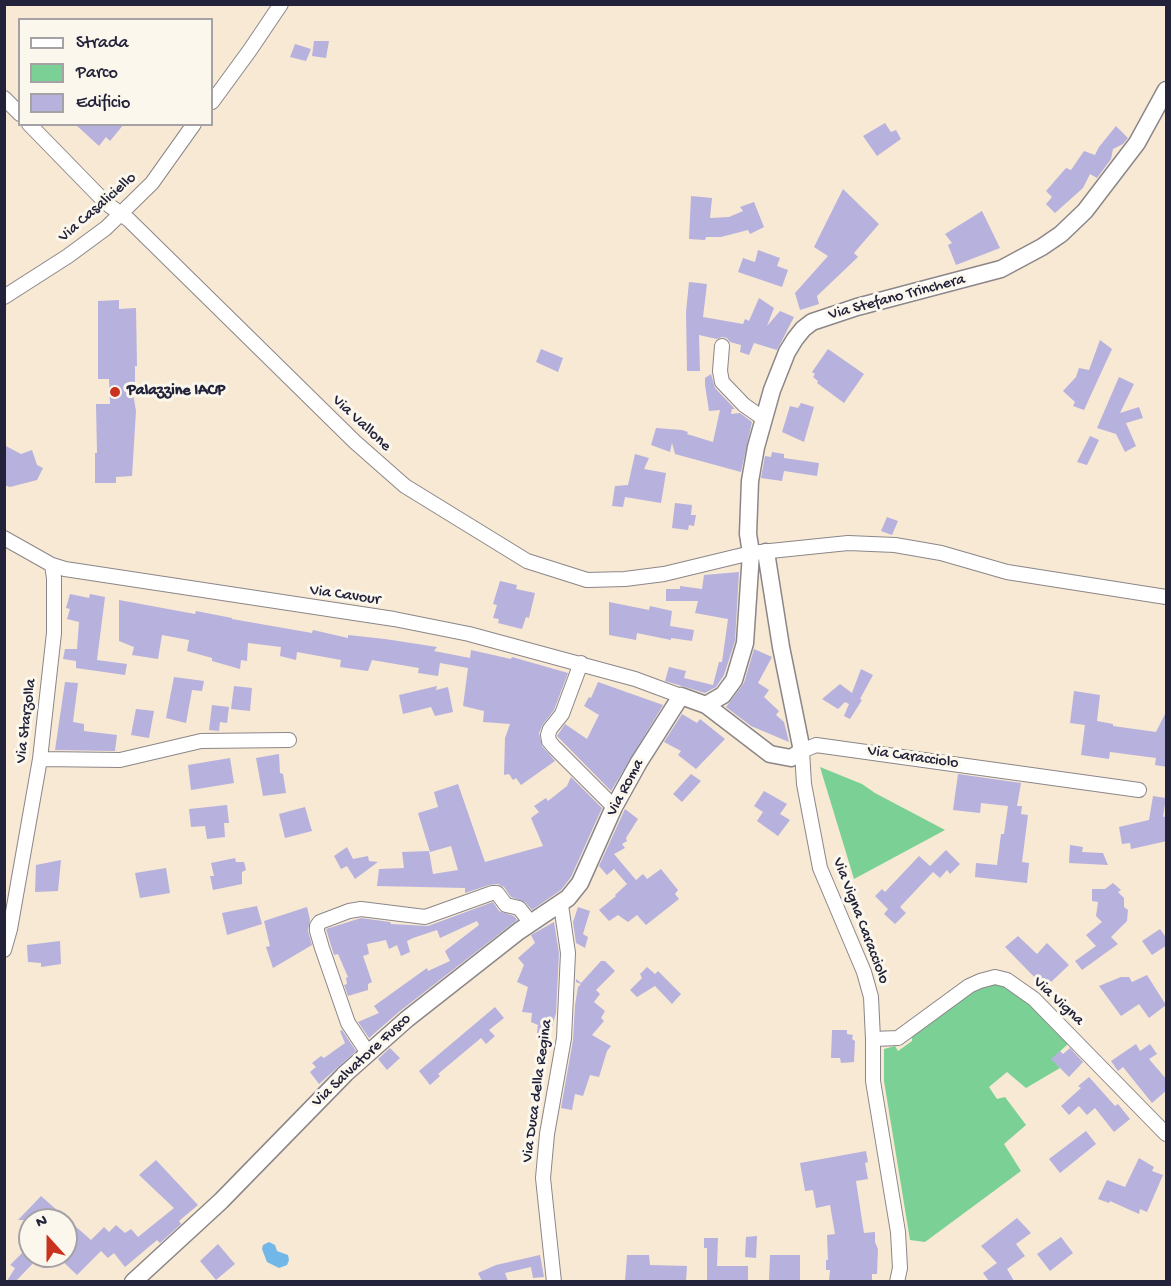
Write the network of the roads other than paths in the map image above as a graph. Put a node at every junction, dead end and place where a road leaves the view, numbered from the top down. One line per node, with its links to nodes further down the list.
1 (281, 4): 4 (street)
2 (1167, 90): 11 (street, Via Stefano Trinchera)
3 (4, 98): 5 (street)
4 (213, 101)
5 (18, 112)
6 (31, 126): 8 (street, Via Vallone)
7 (193, 126): 8 (street, Via Casaliciello)
8 (121, 214): 9 (street, Via Casaliciello); 13 (street, Via Vallone)
9 (4, 297)
10 (722, 346): 11 (street)
11 (764, 419): 13 (street, Via Stefano Trinchera)
12 (4, 538): 14 (street, Via Cavour)
13 (759, 553): 15 (street, Via Vallone); 18 (street, Via Stefano Trinchera); 20 (street)
14 (52, 565): 16 (street, Via Cavour); 21 (street, Via Starzolla)
15 (1167, 597)
16 (581, 663): 17 (street, Via Cavour); 23 (street)
17 (681, 696): 18 (street, Via Caracciolo); 23 (street, Via Roma)
18 (706, 705): 20 (street, Via Caracciolo)
19 (289, 740): 21 (street)
20 (802, 751): 22 (street, Via Caracciolo); 28 (street, Via Vigna Caracciolo)
21 (40, 759): 27 (street, Via Starzolla)
22 (1139, 790)
23 (614, 807): 24 (street, Via Roma)
24 (580, 884): 25 (street, Via Salvatore Fusco)
25 (561, 904): 26 (street, Via Salvatore Fusco); 32 (street, Via Duca della Regina)
26 (531, 923): 29 (street, Via Salvatore Fusco); 29 (street)
27 (4, 950)
28 (873, 1039): 30 (street, Via Vigna); 33 (street, Via Vigna Caracciolo)
29 (368, 1053): 31 (street, Via Salvatore Fusco)
30 (1167, 1134)
31 (133, 1281)
32 (554, 1281)
33 (897, 1281)

